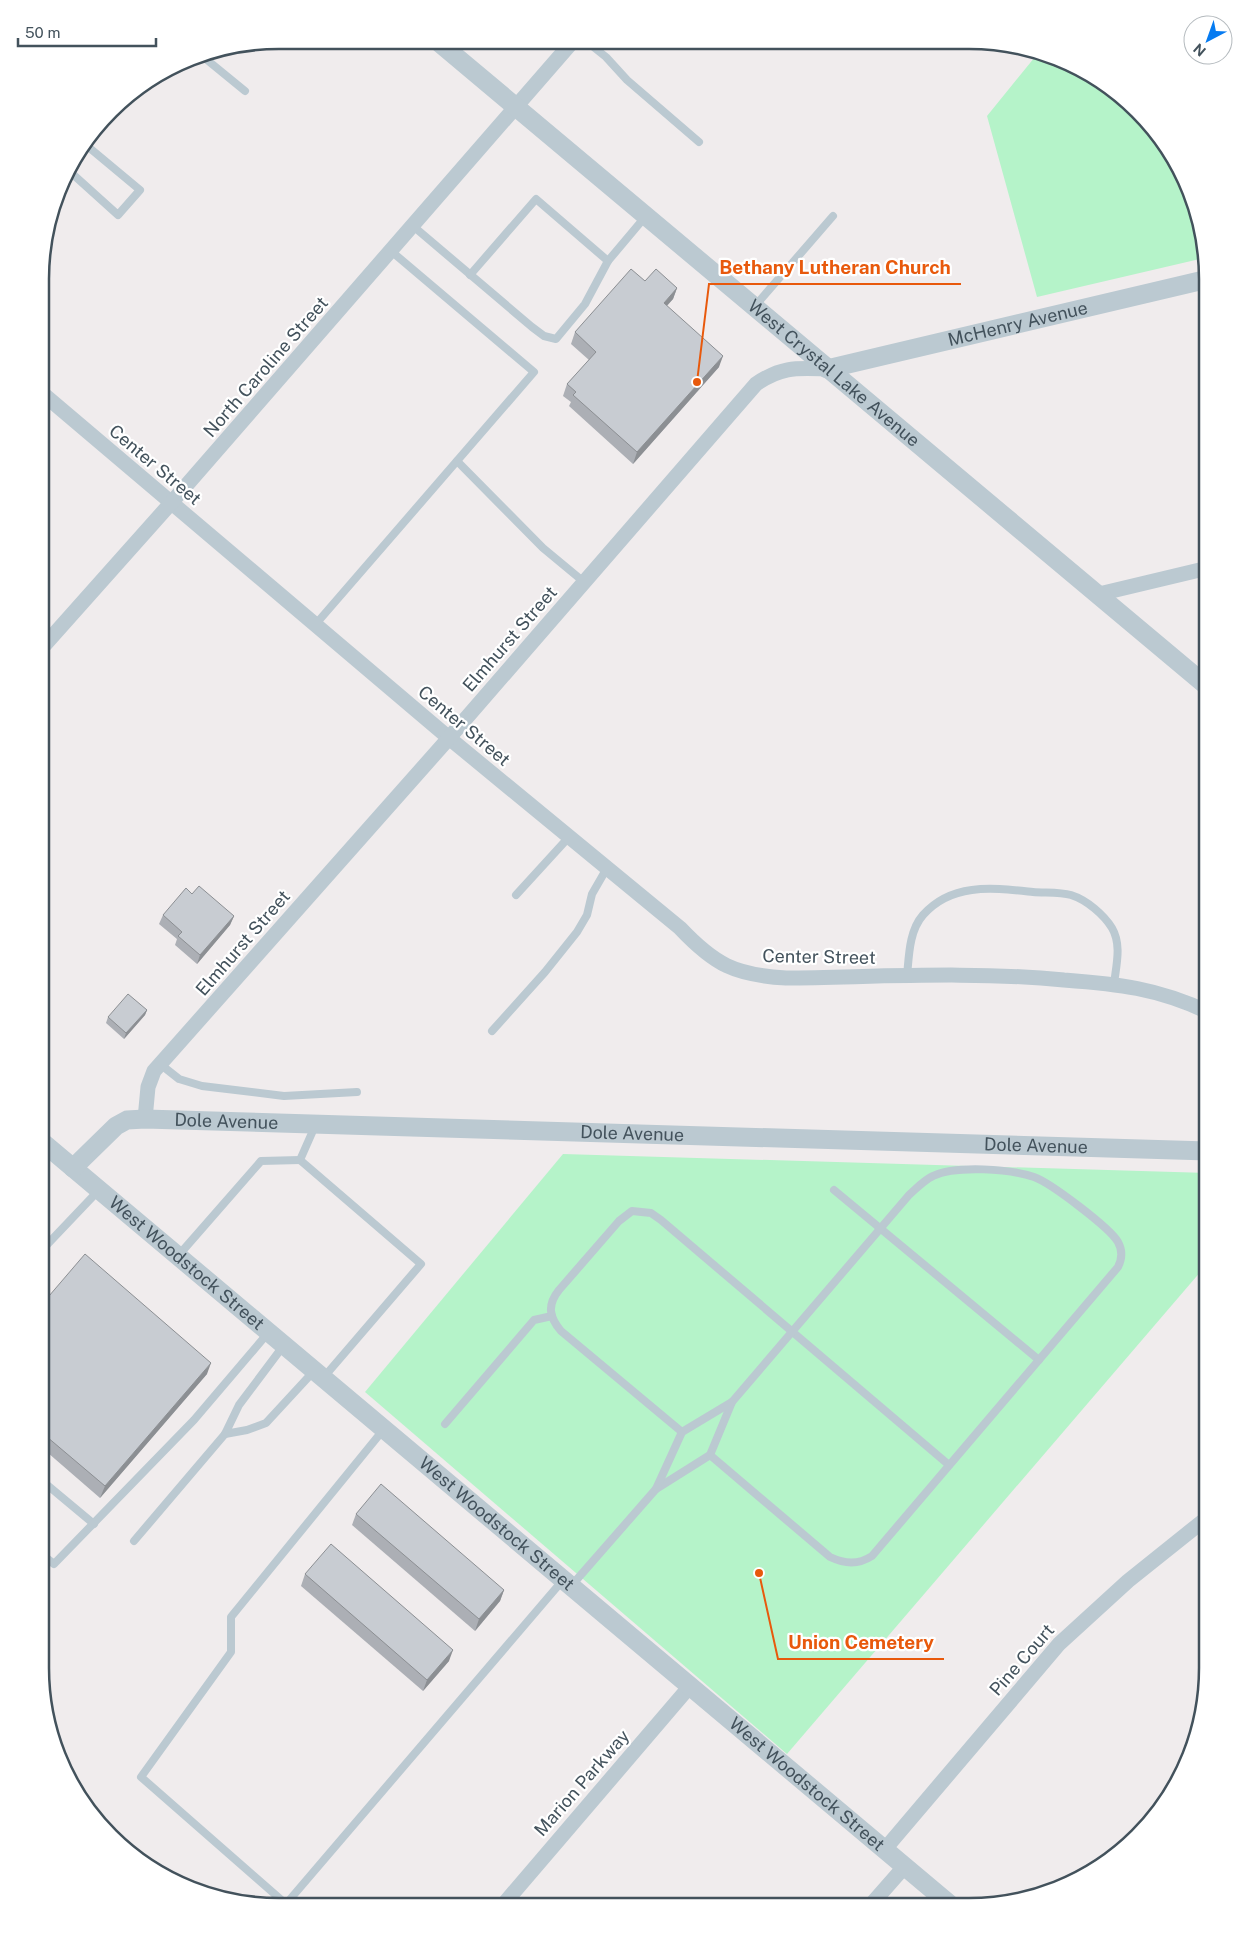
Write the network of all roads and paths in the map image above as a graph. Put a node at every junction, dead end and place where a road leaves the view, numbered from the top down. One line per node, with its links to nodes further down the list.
1 (447, 49): 6 (street, West Crystal Lake Avenue)
2 (565, 49): 6 (street, North Caroline Street)
3 (596, 49): 7 (lane)
4 (208, 60): 5 (lane)
5 (245, 91)
6 (516, 108): 10 (street, West Crystal Lake Avenue); 12 (street, North Caroline Street)
7 (700, 142)
8 (90, 148): 9 (lane)
9 (73, 175)
10 (645, 216): 14 (lane); 17 (street, West Crystal Lake Avenue)
11 (833, 216): 17 (lane)
12 (413, 226): 13 (street, North Caroline Street); 15 (lane)
13 (391, 251): 20 (lane); 21 (street, North Caroline Street)
14 (608, 261): 15 (lane); 15 (lane)
15 (470, 275)
16 (1199, 281): 18 (street, McHenry Avenue)
17 (753, 307): 18 (street, West Crystal Lake Avenue)
18 (827, 369): 23 (street, Elmhurst Street); 24 (street, West Crystal Lake Avenue)
19 (49, 399): 21 (street, Center Street)
20 (457, 461): 23 (lane); 25 (lane)
21 (171, 503): 25 (street, Center Street); 26 (street, North Caroline Street)
22 (1199, 570): 24 (street)
23 (584, 582): 28 (street, Elmhurst Street)
24 (1099, 594): 27 (street, West Crystal Lake Avenue)
25 (315, 625): 28 (street, Center Street)
26 (49, 640)
27 (1199, 679)
28 (449, 738): 29 (street, Center Street); 36 (street, Elmhurst Street)
29 (569, 837): 30 (street, Center Street); 31 (lane)
30 (607, 868): 32 (street, Center Street); 35 (lane)
31 (516, 895)
32 (906, 976): 33 (street, Center Street); 33 (lane)
33 (1114, 984): 34 (street, Center Street)
34 (1199, 1008)
35 (492, 1031)
36 (160, 1064): 37 (lane); 38 (street, Elmhurst Street)
37 (357, 1092)
38 (145, 1119): 39 (street, Dole Avenue); 43 (street, Dole Avenue)
39 (316, 1124): 41 (street, Dole Avenue); 42 (lane)
40 (49, 1149): 43 (street, West Woodstock Street)
41 (1199, 1151)
42 (300, 1160): 48 (lane); 54 (lane)
43 (73, 1168): 44 (street, West Woodstock Street)
44 (99, 1190): 47 (lane); 48 (street, West Woodstock Street)
45 (834, 1190): 46 (lane)
46 (881, 1228): 51 (lane); 53 (lane); 53 (lane)
47 (49, 1243)
48 (178, 1256): 50 (street, West Woodstock Street)
49 (552, 1316): 51 (lane); 56 (lane); 58 (lane)
50 (269, 1332): 52 (street, West Woodstock Street); 64 (lane)
51 (792, 1332): 55 (lane); 61 (lane)
52 (284, 1345): 54 (street, West Woodstock Street); 59 (lane)
53 (1039, 1360): 61 (lane)
54 (319, 1374): 57 (street, West Woodstock Street); 59 (lane)
55 (732, 1402): 58 (lane); 60 (lane)
56 (445, 1424)
57 (384, 1429): 68 (street, West Woodstock Street); 72 (lane)
58 (682, 1432): 63 (lane)
59 (225, 1434): 66 (lane)
60 (710, 1455): 61 (lane); 63 (lane)
61 (949, 1465)
62 (49, 1486): 64 (lane)
63 (656, 1489): 68 (lane)
64 (94, 1524): 67 (lane)
65 (1199, 1524): 70 (street, Pine Court)
66 (134, 1541)
67 (49, 1560)
68 (568, 1581): 69 (street, West Woodstock Street); 73 (lane)
69 (691, 1685): 70 (street, West Woodstock Street); 74 (street, Marion Parkway)
70 (885, 1849): 71 (street, West Woodstock Street)
71 (905, 1866): 75 (street); 76 (street, West Woodstock Street)
72 (279, 1898)
73 (291, 1898)
74 (509, 1898)
75 (877, 1898)
76 (942, 1898)

